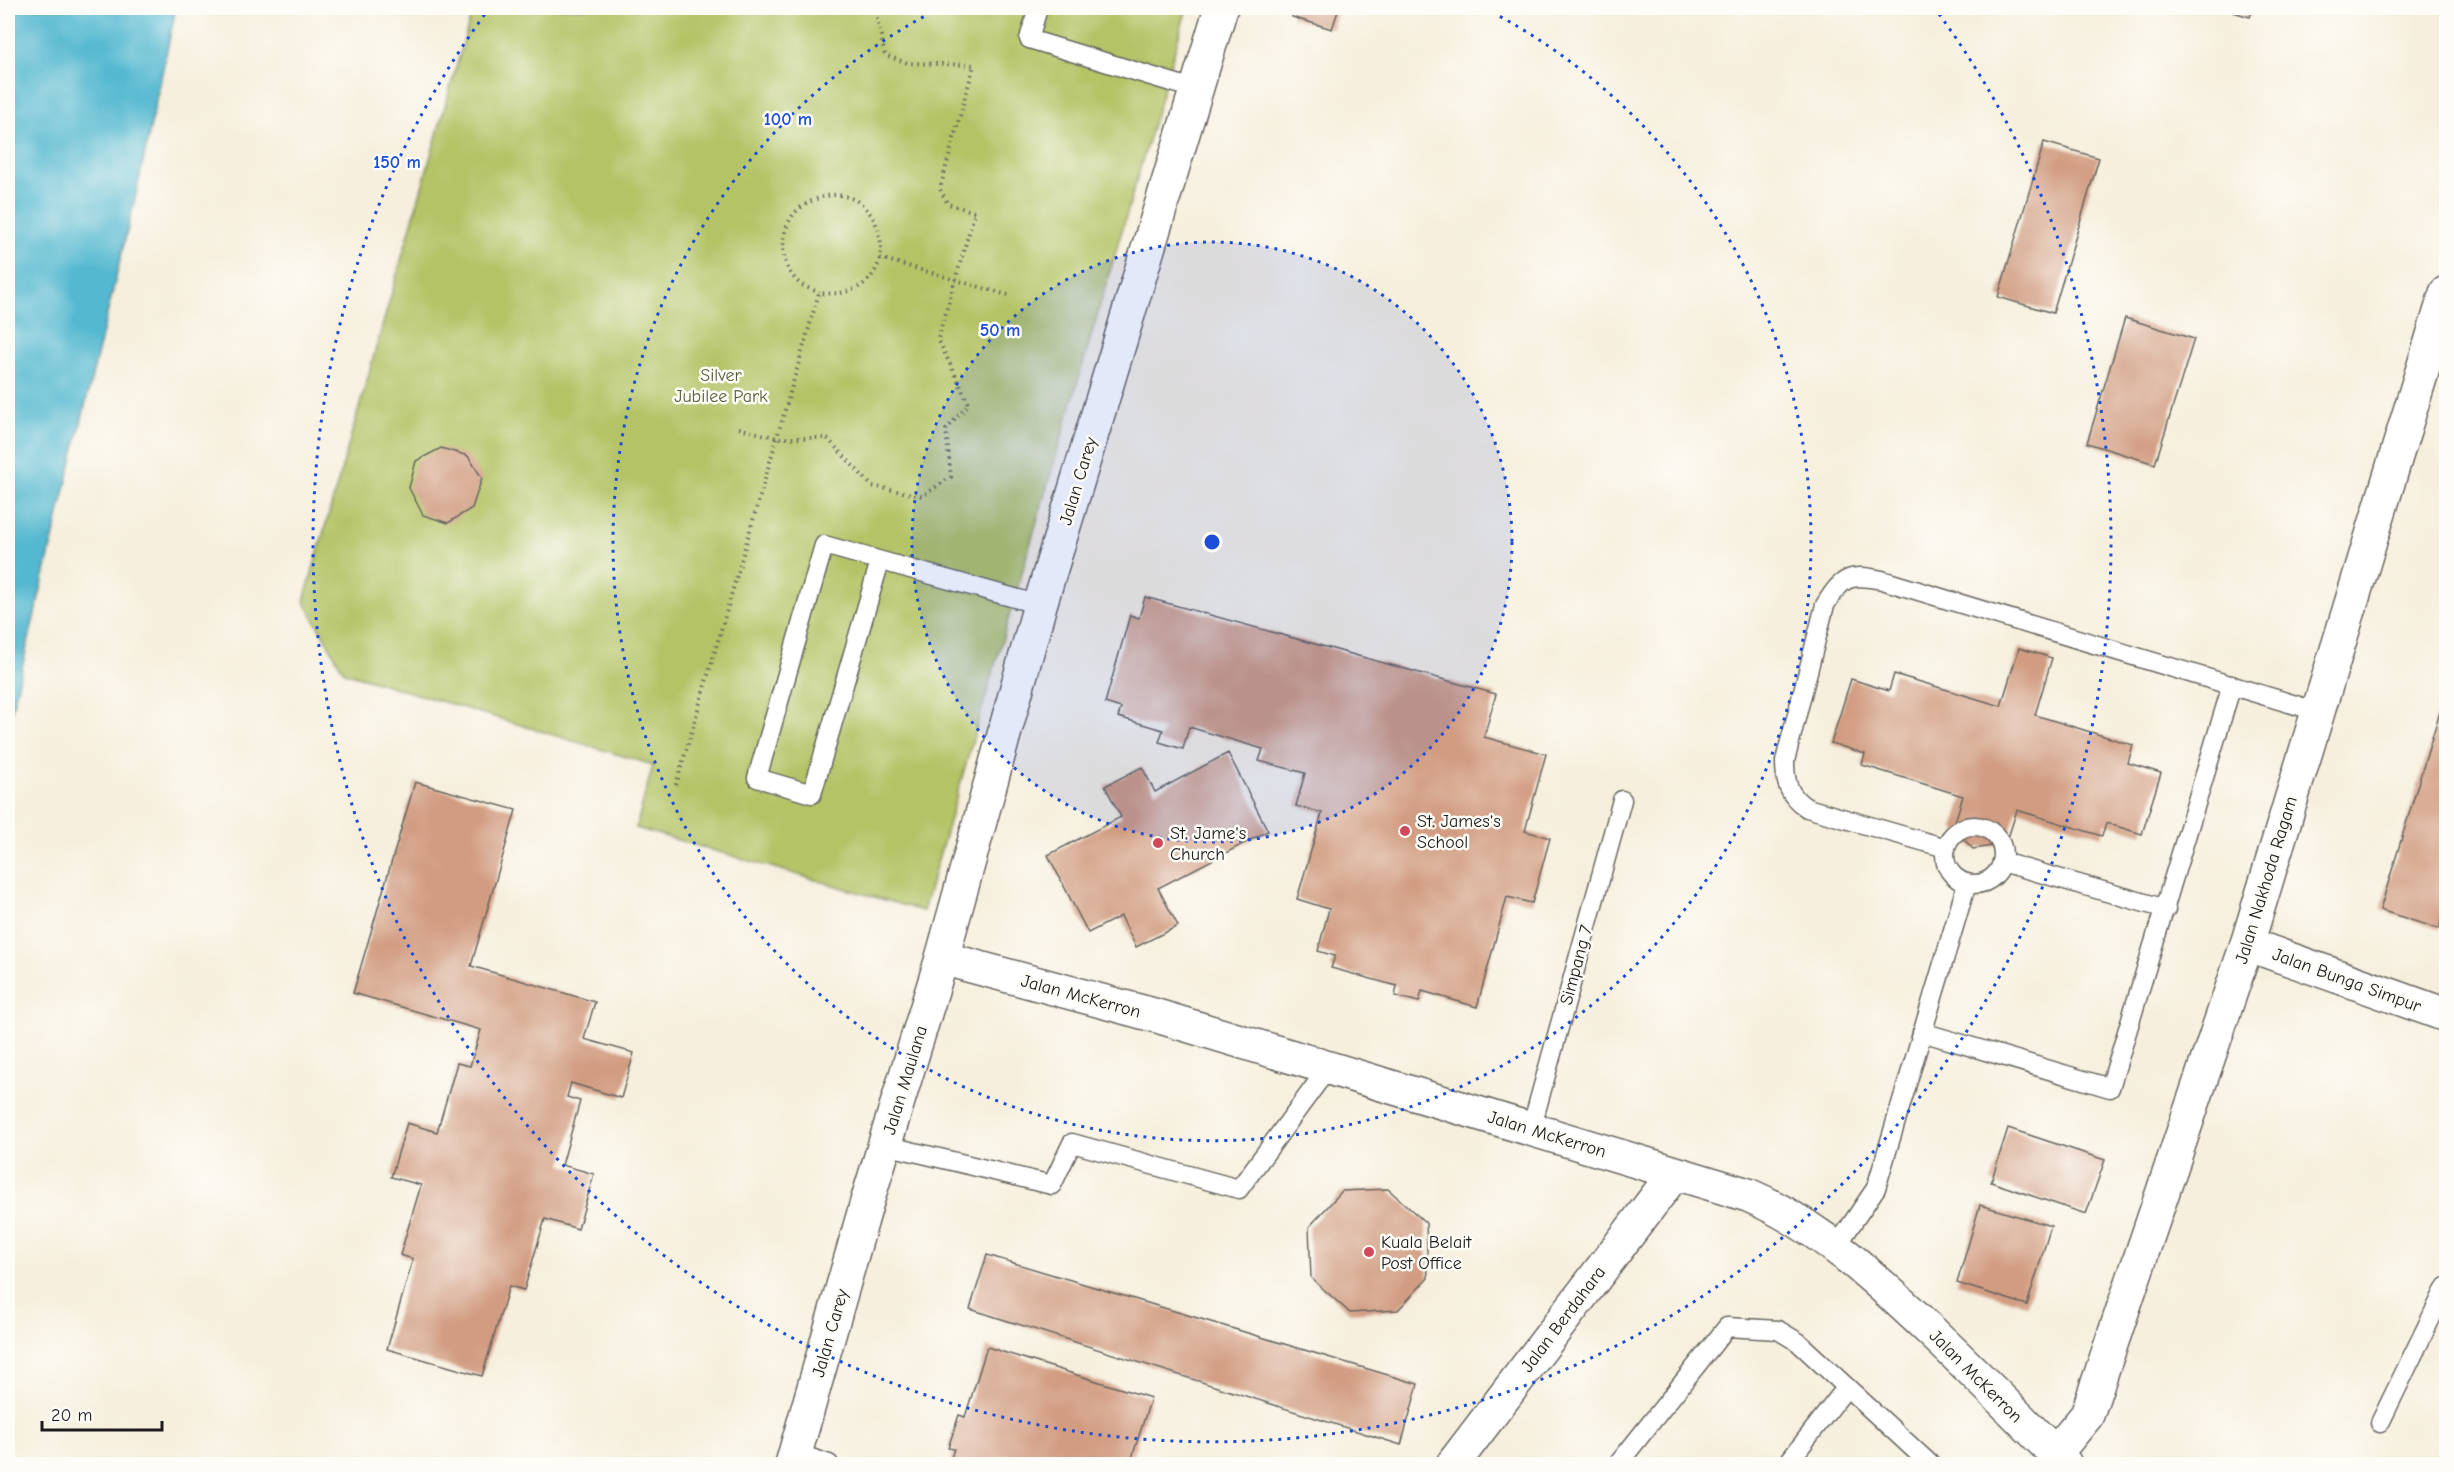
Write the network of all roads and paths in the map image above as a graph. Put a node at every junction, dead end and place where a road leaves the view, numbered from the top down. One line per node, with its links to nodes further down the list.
1 (875, 8): 6 (path)
2 (1038, 8): 4 (lane)
3 (1221, 8): 4 (street, Jalan Carey)
4 (1197, 90): 13 (street, Jalan Carey)
5 (880, 258): 6 (path); 7 (path); 7 (path)
6 (956, 280): 9 (path); 11 (path)
7 (819, 293): 11 (path)
8 (2446, 293): 15 (street, Jalan Nakhoda Ragam)
9 (1011, 296)
10 (739, 428): 11 (path)
11 (777, 438): 16 (path)
12 (880, 561): 12 (lane); 13 (lane)
13 (1040, 605): 23 (street, Jalan Carey)
14 (2232, 685): 15 (lane); 18 (lane); 21 (lane)
15 (2319, 712): 22 (street, Jalan Nakhoda Ragam)
16 (676, 784)
17 (1622, 800): 27 (lane, Simpang 7)
18 (1946, 848): 19 (lane); 20 (lane)
19 (2002, 862): 20 (lane); 21 (lane)
20 (1967, 883): 25 (lane)
21 (2166, 909): 25 (lane)
22 (2247, 944): 24 (street, Jalan Bunga Simpur); 36 (street, Jalan Nakhoda Ragam)
23 (942, 958): 26 (street, Jalan McKerron); 28 (street, Jalan Maulana)
24 (2446, 1015)
25 (1922, 1032): 31 (lane)
26 (1328, 1068): 27 (street, Jalan McKerron); 28 (lane)
27 (1531, 1129): 29 (street, Jalan McKerron)
28 (885, 1145): 30 (street, Jalan Maulana)
29 (1674, 1174): 31 (street, Jalan McKerron); 38 (street, Jalan Berdahara)
30 (867, 1202): 35 (street, Jalan Carey)
31 (1836, 1247): 36 (street, Jalan McKerron)
32 (2446, 1287): 34 (lane)
33 (1846, 1388): 39 (lane); 40 (lane); 41 (lane)
34 (2380, 1422)
35 (794, 1459): 37 (lane)
36 (2060, 1459)
37 (829, 1464)
38 (1453, 1464)
39 (1618, 1464)
40 (1787, 1464)
41 (1930, 1464)

